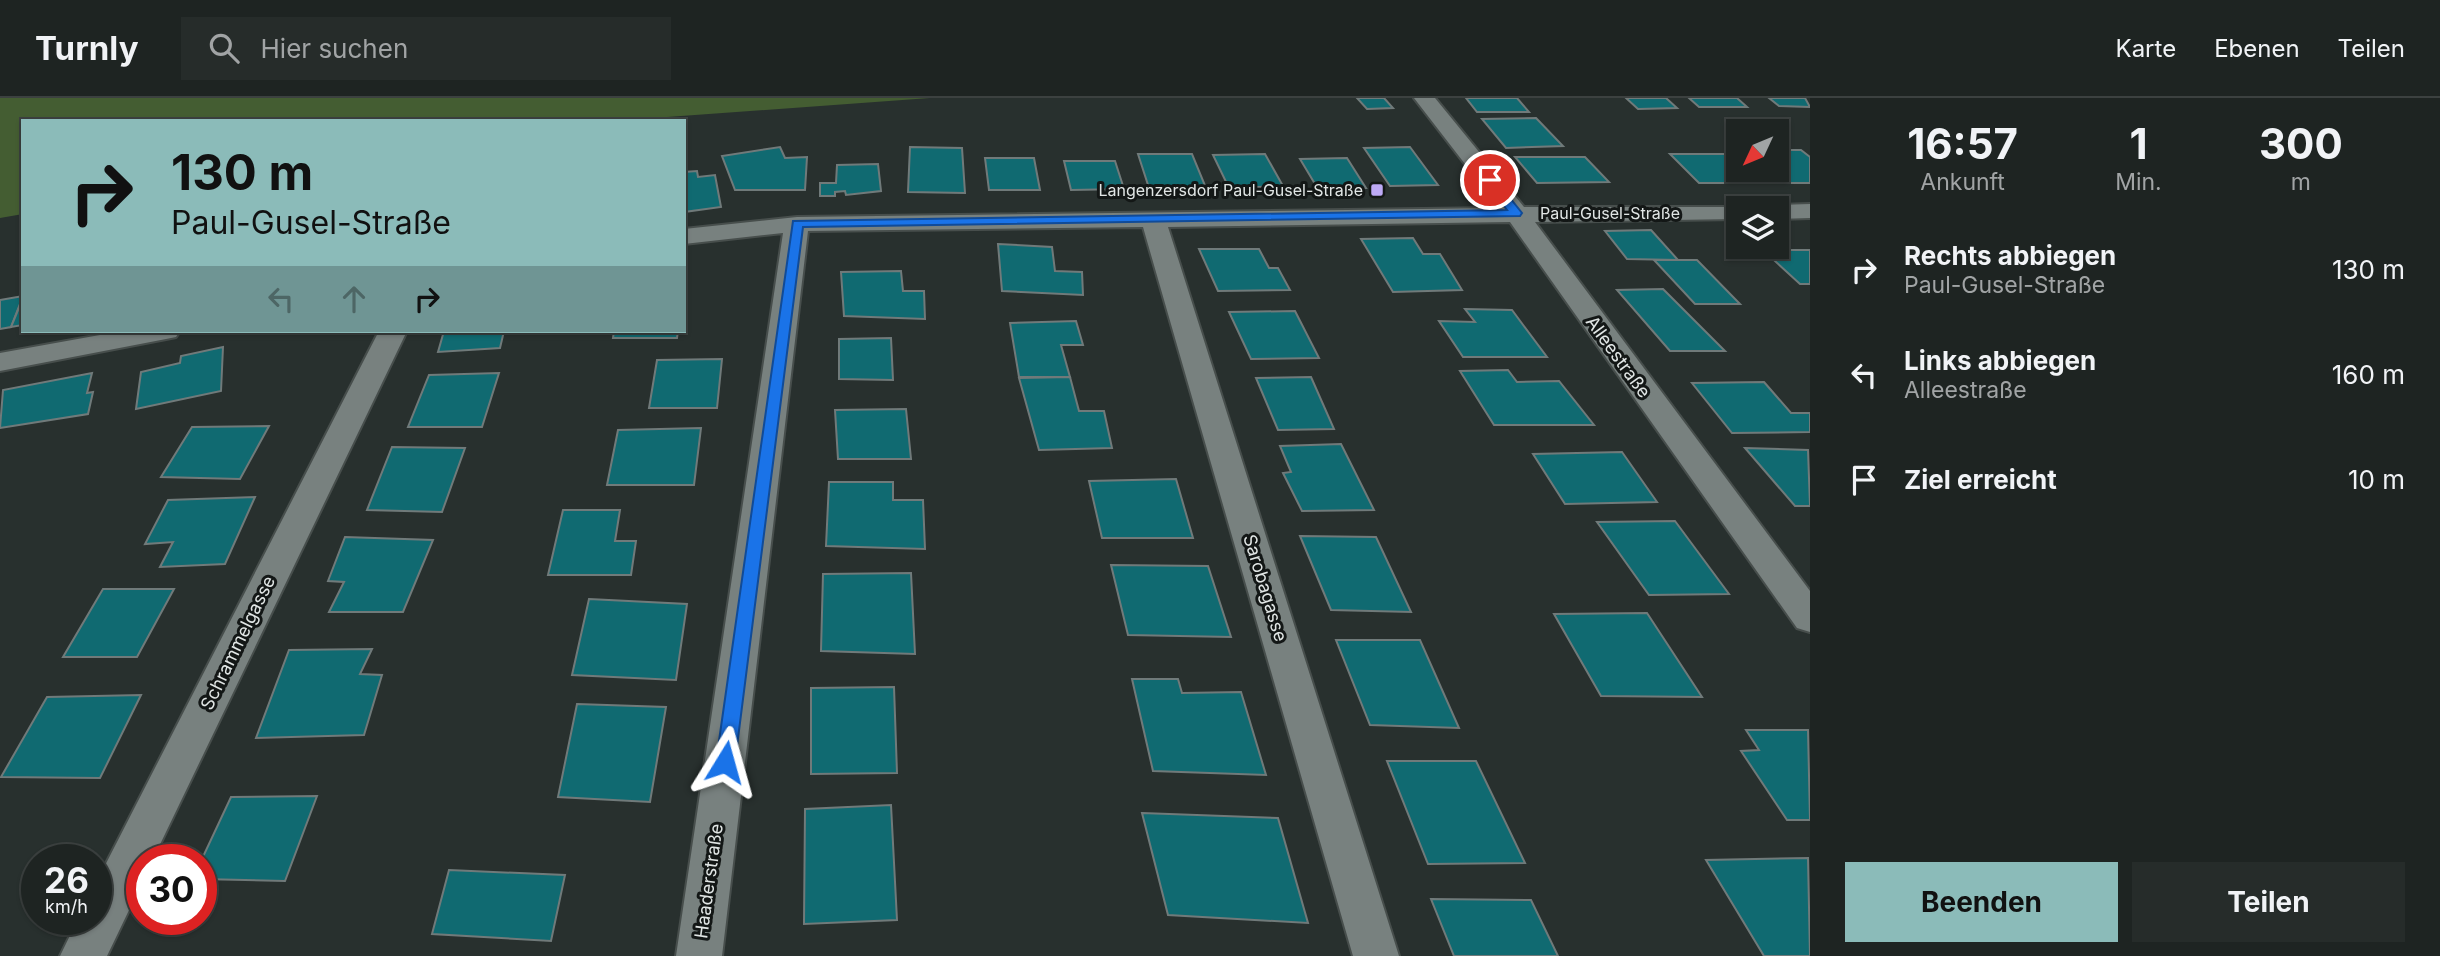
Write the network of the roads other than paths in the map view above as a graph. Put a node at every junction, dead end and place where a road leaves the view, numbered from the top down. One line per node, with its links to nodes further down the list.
1 (1424, 98): 5 (street, Alleestraße)
2 (1810, 211): 4 (street)
3 (1726, 212): 5 (street, Paul-Gusel-Straße)
4 (1789, 212)
5 (1516, 213): 6 (street, Paul-Gusel-Straße); 12 (street, Alleestraße)
6 (1153, 219): 7 (street, Paul-Gusel-Straße); 15 (street, Sarobagasse)
7 (797, 223): 8 (street, Paul-Gusel-Straße); 14 (street, Haaderstraße)
8 (686, 237)
9 (155, 333): 11 (street)
10 (392, 333): 13 (street, Schrammelgasse)
11 (0, 362)
12 (1810, 618)
13 (83, 956)
14 (699, 956)
15 (1377, 956)

